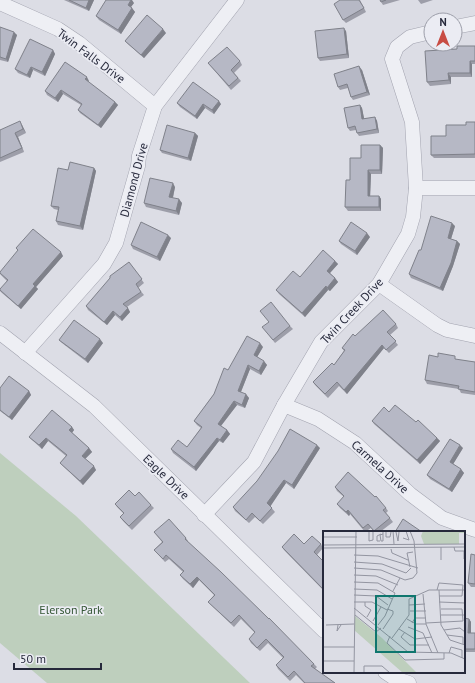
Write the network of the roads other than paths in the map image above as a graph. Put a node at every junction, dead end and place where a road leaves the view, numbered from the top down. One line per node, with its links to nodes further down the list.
1 (237, 1): 6 (street, Diamond Drive)
2 (0, 3): 6 (street, Twin Falls Drive)
3 (475, 22): 4 (street)
4 (463, 25)
5 (423, 34): 7 (street, Twin Creek Drive)
6 (155, 106): 12 (street, Diamond Drive)
7 (416, 188): 8 (street); 9 (street, Twin Creek Drive)
8 (475, 188)
9 (379, 284): 11 (street); 13 (street, Twin Creek Drive)
10 (0, 333): 12 (street, Eagle Drive)
11 (475, 336)
12 (25, 354): 14 (street, Eagle Drive)
13 (284, 406): 14 (street, Twin Creek Drive); 15 (street, Carmela Drive)
14 (204, 515): 16 (street, Eagle Drive)
15 (475, 530)
16 (323, 630)
17 (386, 673): 18 (street)
18 (409, 683)

